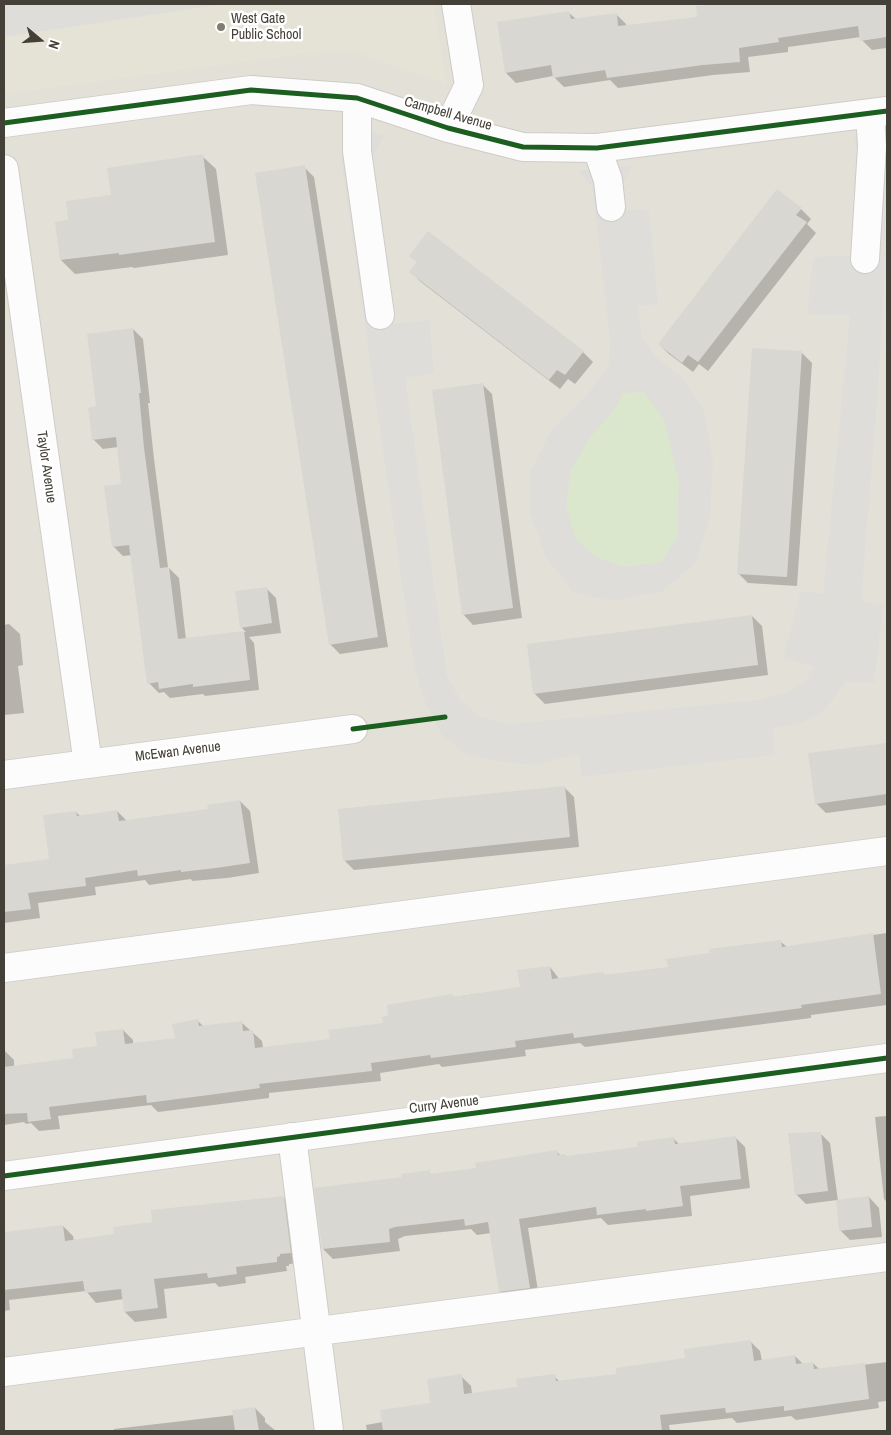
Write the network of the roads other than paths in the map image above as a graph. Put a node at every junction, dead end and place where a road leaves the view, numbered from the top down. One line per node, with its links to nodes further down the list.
1 (456, 4): 5 (street)
2 (357, 98): 4 (street, Campbell Avenue); 5 (street, Campbell Avenue); 10 (street)
3 (879, 112): 6 (street, Campbell Avenue); 9 (street)
4 (4, 122)
5 (448, 128): 6 (street, Campbell Avenue)
6 (598, 148): 8 (street)
7 (4, 169): 12 (street, Taylor Avenue)
8 (611, 207)
9 (865, 259)
10 (380, 315)
11 (353, 729): 12 (street, McEwan Avenue)
12 (88, 764): 13 (street, McEwan Avenue)
13 (4, 775)
14 (887, 851): 15 (street)
15 (4, 968)
16 (887, 1058): 17 (street, Curry Avenue)
17 (292, 1136): 18 (street, Curry Avenue); 20 (street)
18 (4, 1176)
19 (887, 1257): 20 (street)
20 (316, 1331): 21 (street); 22 (street)
21 (4, 1372)
22 (328, 1431)

